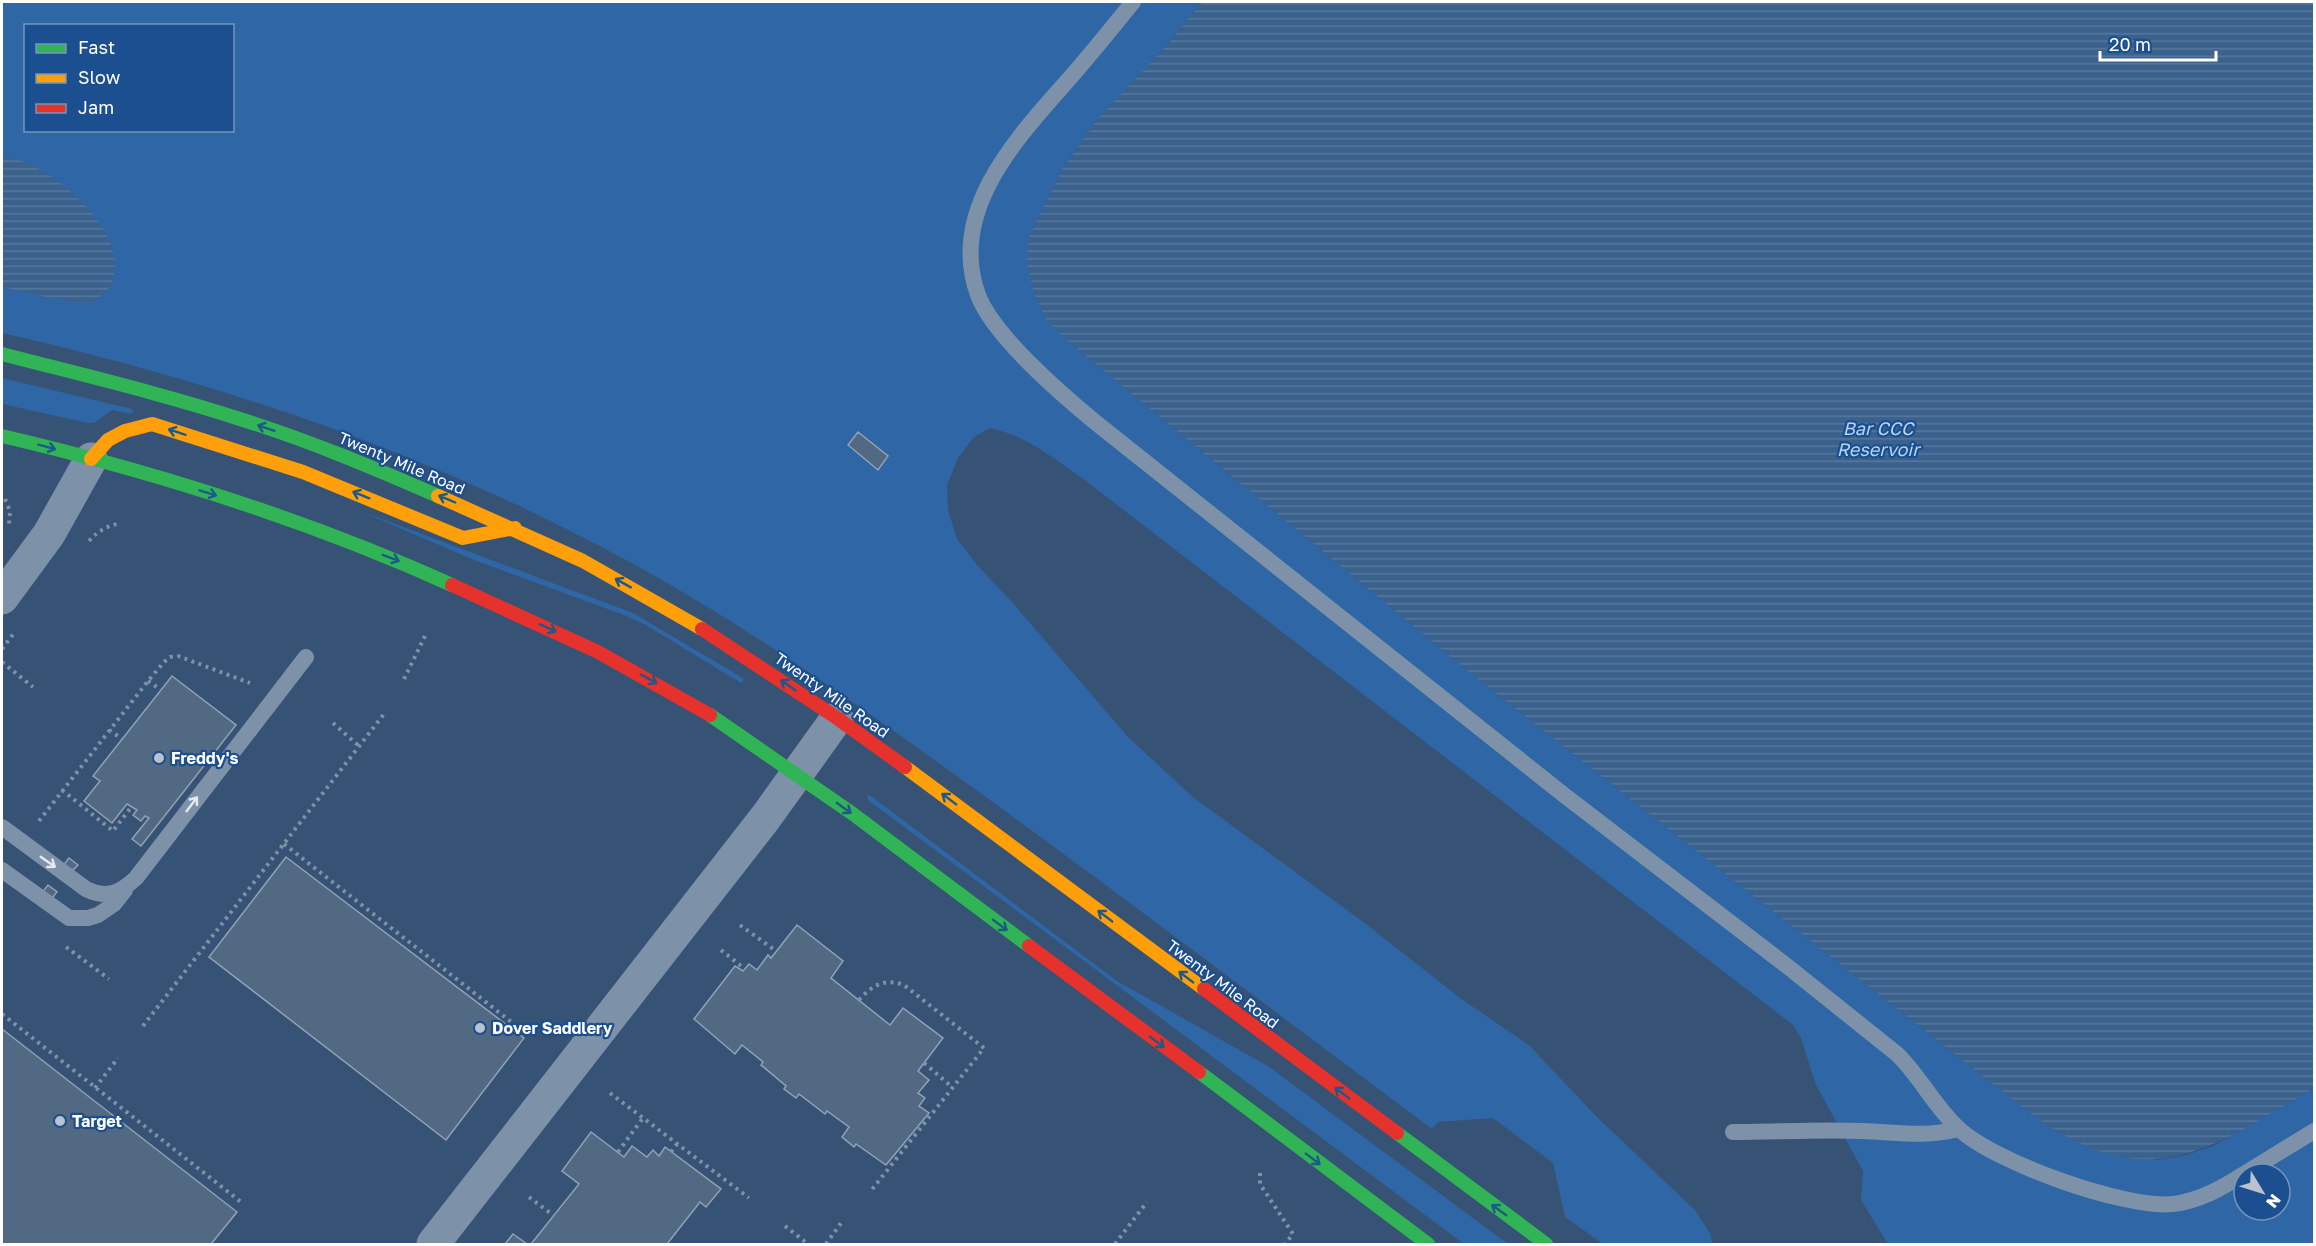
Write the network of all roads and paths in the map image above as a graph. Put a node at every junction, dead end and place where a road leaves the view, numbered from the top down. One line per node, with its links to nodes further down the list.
1 (1133, 2): 45 (lane)
2 (2, 354): 6 (main road, Twenty Mile Road, one-way to 2)
3 (2, 436): 4 (main road, one-way to 4)
4 (91, 459): 6 (main road, one-way to 4); 8 (street); 23 (main road, one-way to 23)
5 (4, 499): 7 (path)
6 (515, 528): 18 (main road, Twenty Mile Road, one-way to 6)
7 (7, 530)
8 (2, 598)
9 (425, 636): 13 (path)
10 (306, 657): 30 (lane, one-way to 10)
11 (2, 662): 15 (path)
12 (255, 678): 14 (path)
13 (405, 679)
14 (148, 681): 16 (path); 20 (path)
15 (33, 687)
16 (161, 690)
17 (384, 714): 22 (path)
18 (837, 718): 23 (street); 68 (main road, Twenty Mile Road, one-way to 18)
19 (333, 723): 22 (path)
20 (109, 730): 21 (path); 24 (path)
21 (122, 739)
22 (359, 746): 28 (path)
23 (797, 774): 62 (street); 67 (main road, one-way to 67)
24 (62, 790): 25 (path); 26 (path)
25 (132, 806)
26 (36, 825)
27 (2, 827): 30 (lane, one-way to 30)
28 (284, 844): 37 (path); 38 (path)
29 (2, 870): 30 (lane)
30 (136, 878)
31 (740, 925): 33 (path)
32 (720, 950): 34 (path)
33 (776, 951)
34 (745, 969)
35 (859, 1000): 41 (path)
36 (2, 1014): 42 (path)
37 (143, 1026)
38 (552, 1026)
39 (118, 1058): 42 (path)
40 (924, 1063): 41 (path)
41 (952, 1087): 54 (path)
42 (95, 1088): 57 (path)
43 (610, 1093): 44 (path)
44 (643, 1118): 48 (path); 49 (path)
45 (1958, 1129): 47 (lane); 53 (lane)
46 (2314, 1131): 51 (lane)
47 (1733, 1132)
48 (677, 1144): 50 (path); 56 (path)
49 (618, 1152)
50 (671, 1152)
51 (2264, 1162)
52 (1260, 1173): 66 (path)
53 (2232, 1182)
54 (870, 1192)
55 (529, 1197): 59 (path)
56 (749, 1198)
57 (241, 1202)
58 (1147, 1202): 65 (path)
59 (554, 1216)
60 (842, 1224): 64 (path)
61 (785, 1226): 63 (path)
62 (433, 1245)
63 (808, 1245)
64 (826, 1245)
65 (1115, 1245)
66 (1285, 1245)
67 (1428, 1245)
68 (1546, 1245)

